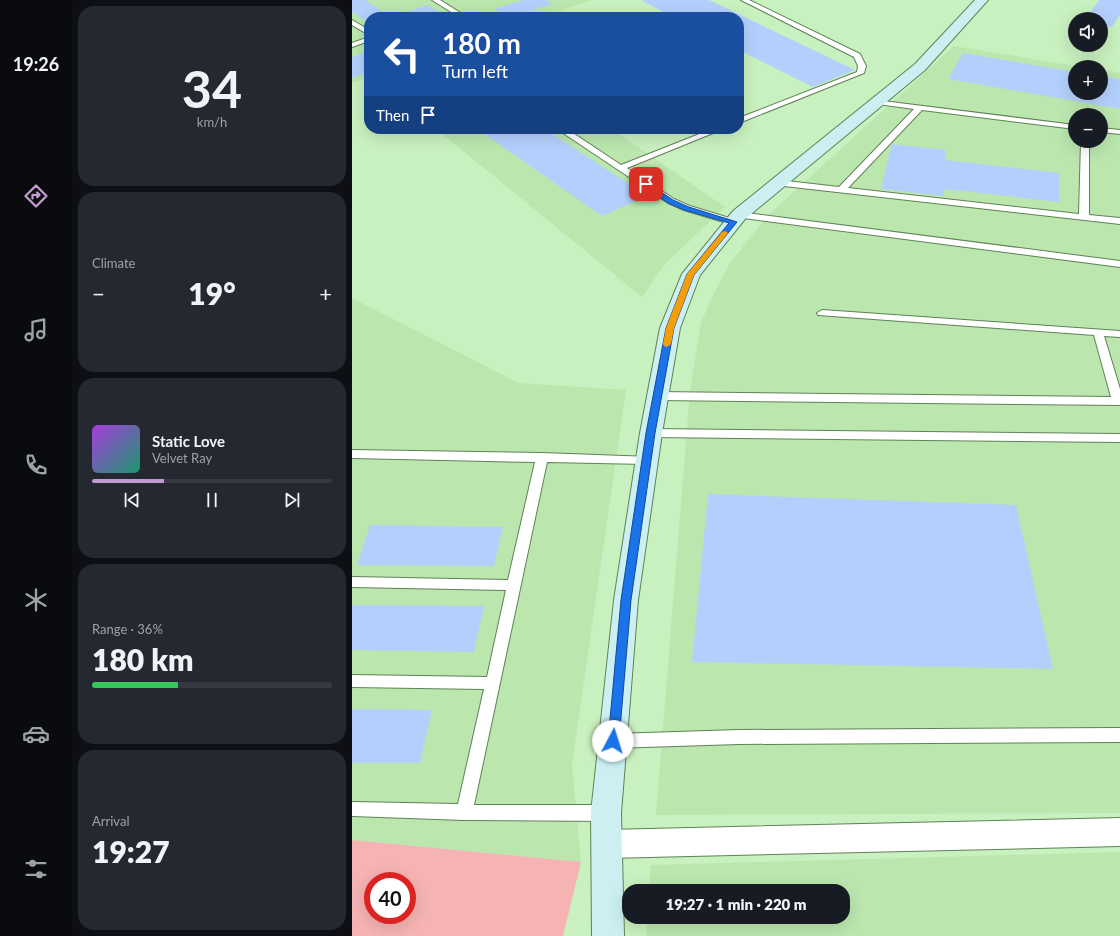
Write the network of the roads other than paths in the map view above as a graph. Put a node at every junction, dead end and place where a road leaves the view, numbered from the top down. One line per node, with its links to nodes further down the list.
1 (435, 0): 4 (lane)
2 (744, 0): 11 (lane)
3 (982, 0): 9 (street)
4 (455, 12)
5 (352, 22): 6 (lane)
6 (364, 30)
7 (364, 40): 8 (lane)
8 (352, 44)
9 (878, 102): 10 (lane); 19 (street)
10 (919, 108): 12 (lane); 20 (lane)
11 (744, 119)
12 (1068, 125)
13 (1108, 131): 14 (lane)
14 (1120, 132)
15 (569, 134): 18 (lane)
16 (706, 134): 18 (lane)
17 (1085, 148): 21 (lane)
18 (620, 168): 22 (lane)
19 (778, 183): 20 (lane); 22 (street)
20 (841, 190): 21 (lane)
21 (1084, 217): 23 (lane)
22 (736, 219): 24 (lane); 28 (street)
23 (1120, 221)
24 (1120, 264)
25 (822, 313): 26 (lane)
26 (1098, 332): 27 (lane); 29 (lane)
27 (1120, 334)
28 (657, 396): 29 (lane); 30 (street)
29 (1119, 401)
30 (651, 433): 31 (lane); 34 (street)
31 (1120, 438)
32 (352, 454): 33 (lane)
33 (542, 457): 34 (lane); 36 (lane)
34 (647, 460): 40 (street)
35 (352, 582): 36 (lane)
36 (514, 585): 38 (lane)
37 (352, 681): 38 (lane)
38 (492, 683): 42 (lane)
39 (1120, 734): 40 (lane)
40 (613, 741): 43 (street)
41 (352, 809): 42 (lane)
42 (464, 812): 43 (lane)
43 (606, 813): 45 (street)
44 (1120, 832): 45 (street)
45 (607, 844): 46 (street)
46 (608, 936)

